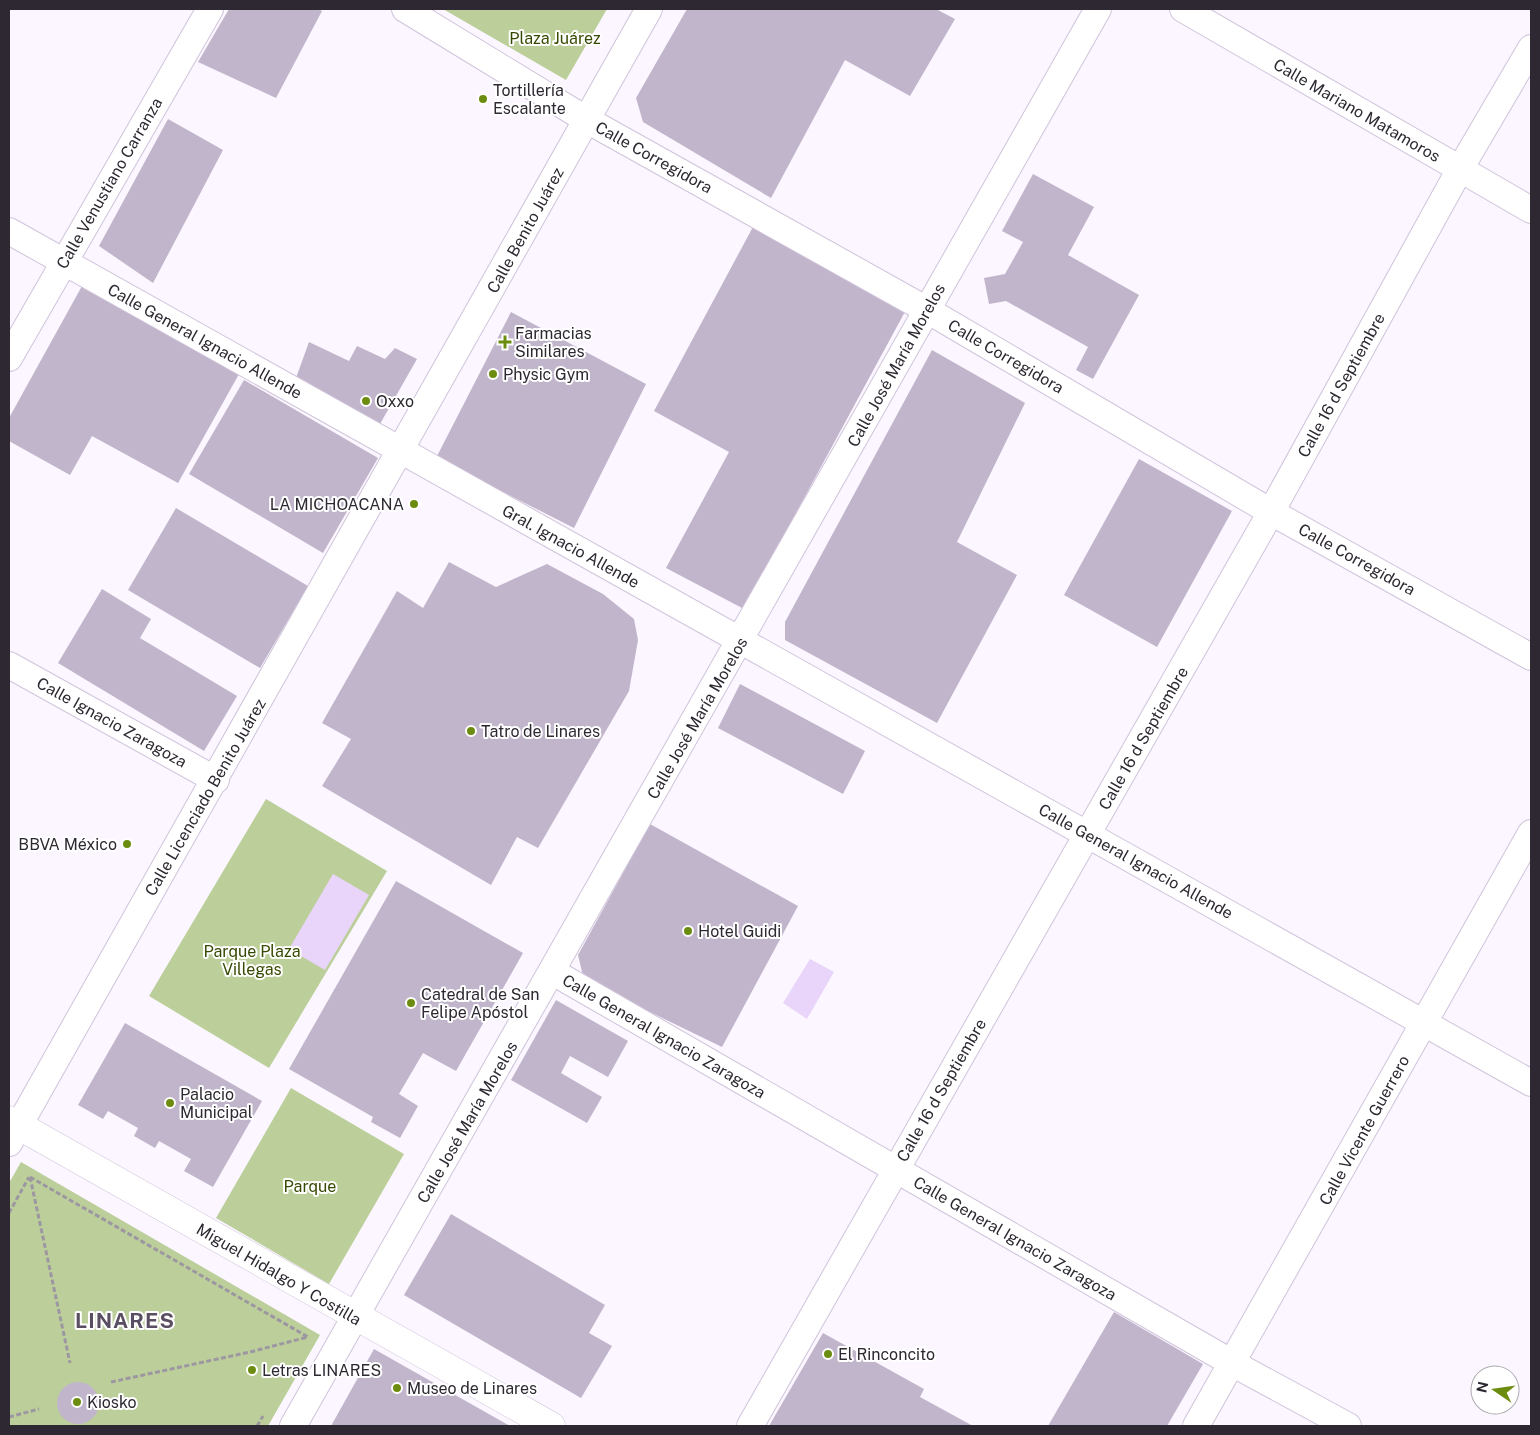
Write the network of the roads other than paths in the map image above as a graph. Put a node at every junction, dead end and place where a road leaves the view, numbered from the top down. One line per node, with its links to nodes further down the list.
1 (210, 9): 11 (street, Calle Venustiano Carranza)
2 (404, 9): 7 (street, Calle Corregidora)
3 (649, 9): 7 (street, Calle Benito Juárez)
4 (1098, 9): 12 (street, Calle José María Morelos)
5 (1183, 9): 8 (street, Calle Mariano Matamoros)
6 (1531, 48): 8 (street, Calle 16 d Septiembre)
7 (587, 120): 12 (street, Calle Corregidora); 14 (street, Calle Benito Juárez)
8 (1460, 169): 9 (street, Calle Mariano Matamoros); 15 (street, Calle 16 d Septiembre)
9 (1531, 210)
10 (9, 231): 11 (street, Calle General Ignacio Allende)
11 (63, 262): 13 (street, Calle Venustiano Carranza); 14 (street, Calle General Ignacio Allende)
12 (927, 310): 15 (street, Calle Corregidora); 16 (street, Calle José María Morelos)
13 (9, 358)
14 (401, 451): 16 (street, Gral. Ignacio Allende); 19 (street, Calle Licenciado Benito Juárez)
15 (1271, 512): 17 (street, Calle Corregidora); 21 (street, Calle 16 d Septiembre)
16 (741, 641): 21 (street, Calle General Ignacio Allende); 22 (street, Calle José María Morelos)
17 (1531, 657)
18 (9, 665): 19 (street, Calle Ignacio Zaragoza)
19 (216, 780): 25 (street, Calle Licenciado Benito Juárez)
20 (1531, 833): 23 (street, Calle Vicente Guerrero)
21 (1088, 834): 23 (street, Calle General Ignacio Allende); 26 (street, Calle 16 d Septiembre)
22 (553, 972): 26 (street, Calle General Ignacio Zaragoza); 27 (street, Calle José María Morelos)
23 (1424, 1022): 24 (street, Calle General Ignacio Allende); 28 (street, Calle Vicente Guerrero)
24 (1531, 1082)
25 (12, 1130): 27 (main road, Miguel Hidalgo Y Costilla)
26 (895, 1169): 28 (street, Calle General Ignacio Zaragoza); 31 (street, Calle 16 d Septiembre)
27 (354, 1317): 29 (street, Calle José María Morelos); 30 (main road, Miguel Hidalgo Y Costilla)
28 (1232, 1363): 32 (street, Calle Vicente Guerrero); 33 (street, Calle General Ignacio Zaragoza)
29 (293, 1426)
30 (551, 1426)
31 (750, 1426)
32 (1196, 1426)
33 (1348, 1426)

